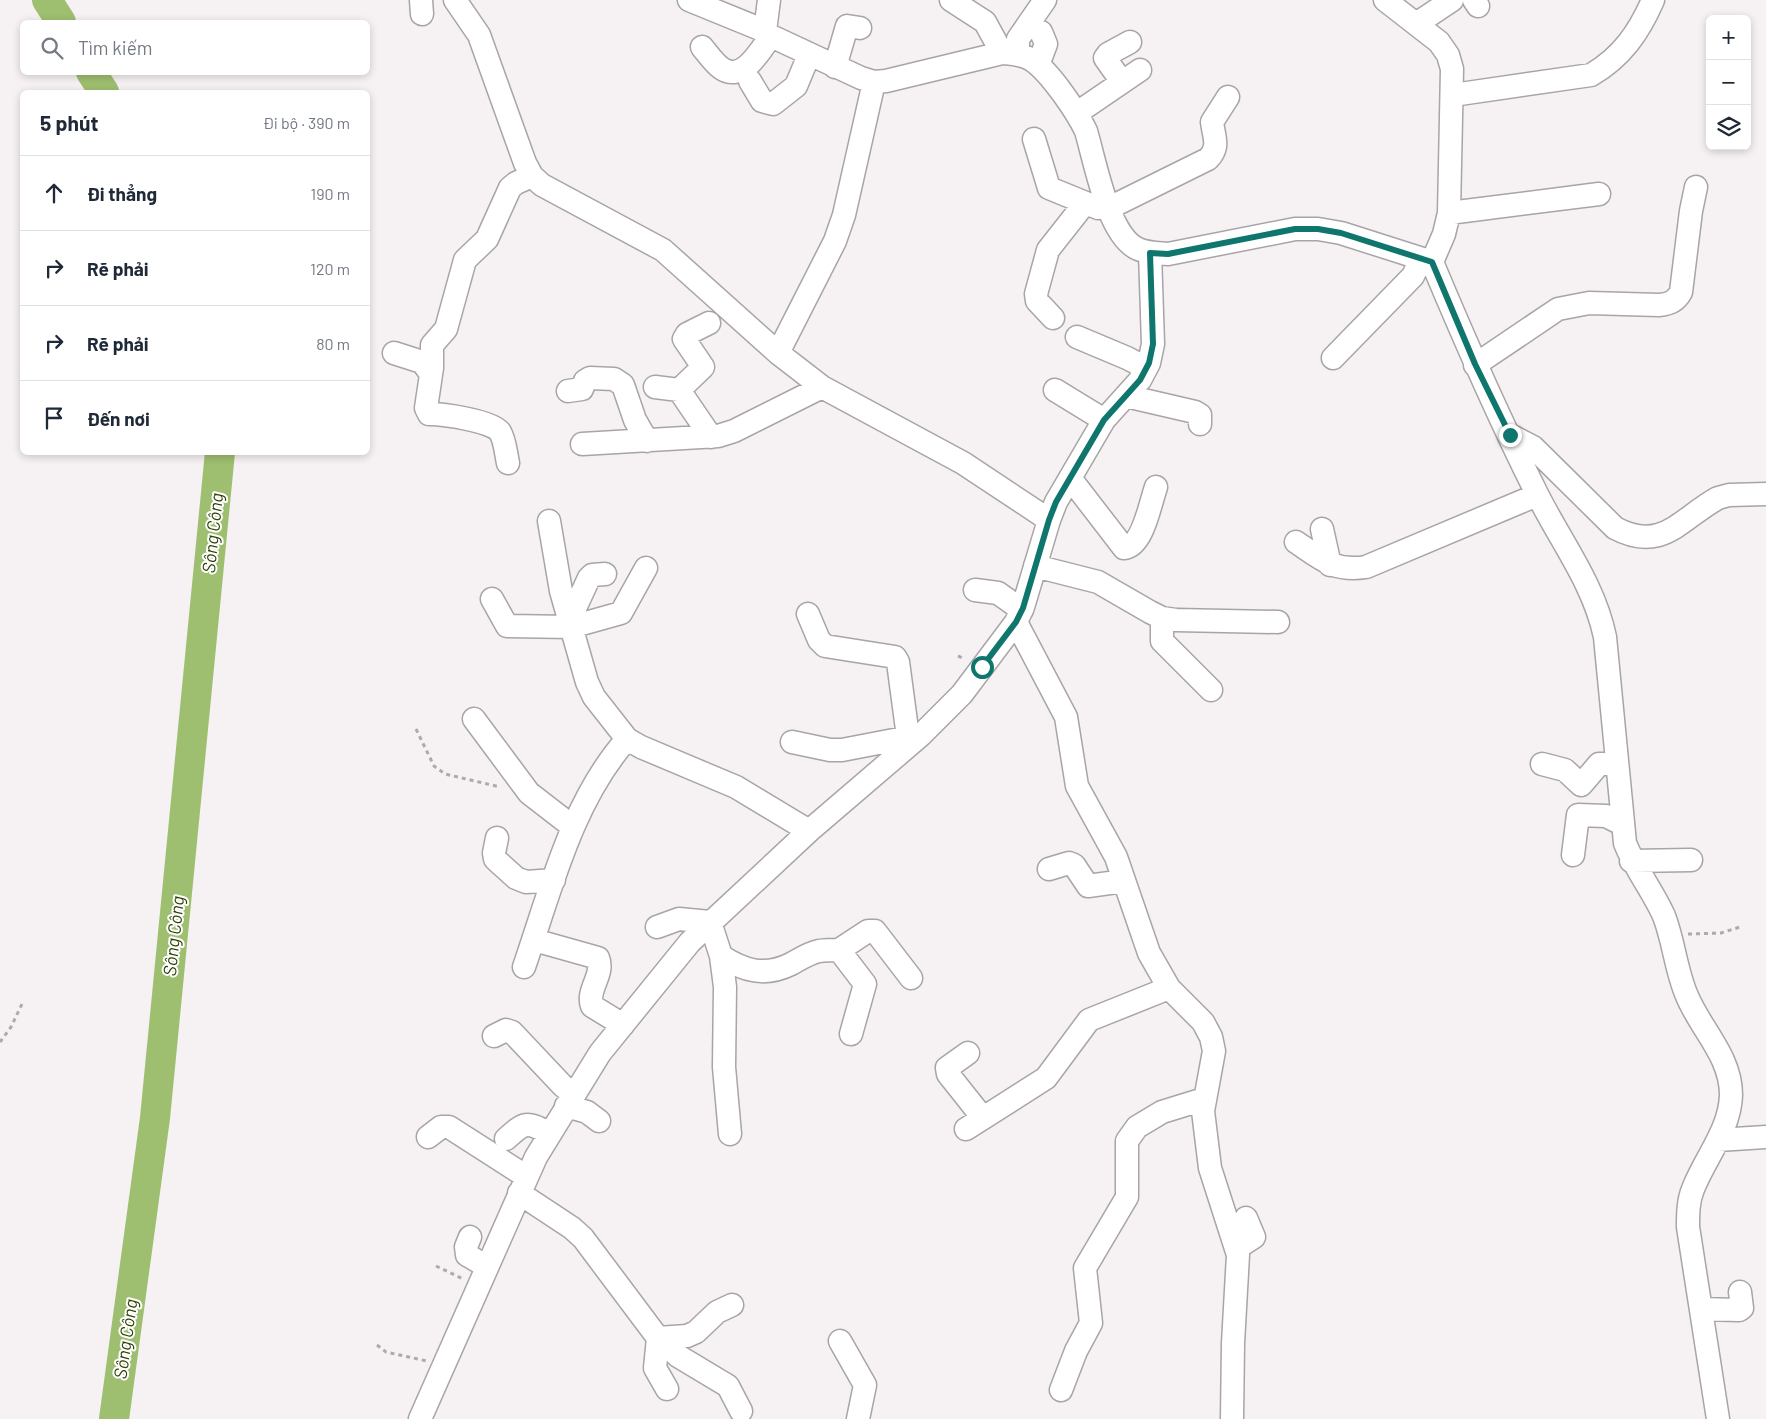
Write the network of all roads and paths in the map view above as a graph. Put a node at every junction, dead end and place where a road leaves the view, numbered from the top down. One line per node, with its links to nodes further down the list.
1 (455, 0): 26 (street)
2 (689, 0): 9 (street)
3 (769, 0): 13 (street)
4 (951, 0): 16 (street)
5 (1045, 0): 16 (street)
6 (1385, 0): 10 (street)
7 (1452, 0): 10 (street)
8 (1653, 0): 22 (street)
9 (717, 6): 13 (street)
10 (1416, 24): 22 (street)
11 (860, 28): 19 (street)
12 (1041, 32): 18 (street)
13 (768, 33): 15 (street); 17 (street)
14 (1130, 42): 24 (street)
15 (702, 47)
16 (1010, 54): 18 (street); 21 (street)
17 (809, 55): 19 (street); 20 (street)
18 (1038, 65): 24 (street)
19 (835, 67): 21 (street)
20 (750, 81)
21 (874, 82): 38 (street)
22 (1453, 95): 31 (street)
23 (1228, 96): 30 (street)
24 (1077, 113): 30 (street)
25 (1034, 139): 29 (street)
26 (532, 176): 38 (street); 42 (street)
27 (1696, 187): 40 (street)
28 (1599, 194): 31 (street)
29 (1085, 203): 30 (street); 34 (street)
30 (1109, 210): 32 (street)
31 (1449, 213): 33 (street)
32 (1150, 253): 33 (street); 41 (street)
33 (1427, 260): 39 (street); 40 (street)
34 (1053, 318)
35 (709, 323): 45 (street)
36 (1077, 337): 41 (street)
37 (394, 352): 42 (street)
38 (778, 353): 44 (street)
39 (1333, 358)
40 (1475, 364): 51 (street)
41 (1146, 368): 48 (street)
42 (431, 374): 55 (street)
43 (654, 388): 45 (street)
44 (822, 388): 52 (street); 60 (street)
45 (679, 390): 52 (street)
46 (1054, 390): 49 (street)
47 (568, 391): 53 (street)
48 (1126, 396): 49 (street); 50 (street)
49 (1104, 420): 56 (street)
50 (1200, 424)
51 (1510, 435): 58 (street); 59 (street)
52 (711, 437): 53 (street)
53 (647, 441): 54 (street)
54 (582, 444)
55 (508, 463)
56 (1070, 478): 57 (street); 60 (street)
57 (1156, 487)
58 (1766, 494)
59 (1537, 495): 64 (street); 82 (street)
60 (1049, 520): 65 (street)
61 (549, 521): 74 (street)
62 (1322, 529): 64 (street)
63 (1296, 542): 64 (street)
64 (1330, 565)
65 (1035, 566): 71 (street); 72 (street)
66 (646, 568): 74 (street)
67 (605, 574): 74 (street)
68 (975, 590): 71 (street)
69 (492, 599): 74 (street)
70 (808, 614): 78 (street)
71 (1019, 616): 78 (street); 93 (street)
72 (1162, 618): 73 (street); 75 (street)
73 (1278, 622)
74 (570, 624): 79 (street)
75 (1211, 690)
76 (474, 719): 83 (street)
77 (416, 729): 83 (path)
78 (915, 736): 80 (street); 86 (street)
79 (627, 739): 85 (street); 86 (street)
80 (792, 742)
81 (1542, 764): 82 (street)
82 (1616, 764): 84 (street)
83 (528, 792): 85 (street)
84 (1622, 824): 88 (street); 90 (street)
85 (573, 827): 92 (street)
86 (809, 831): 94 (street)
87 (497, 838): 92 (street)
88 (1573, 855)
89 (1691, 860): 90 (street)
90 (1632, 861): 97 (street)
91 (1049, 870): 93 (street)
92 (554, 880): 98 (street)
93 (1124, 881): 103 (street)
94 (710, 922): 95 (street); 100 (street); 105 (street)
95 (657, 926)
96 (1740, 927): 97 (path)
97 (1670, 934): 118 (street)
98 (534, 940): 101 (street); 105 (street)
99 (839, 950): 100 (street); 102 (street); 106 (street)
100 (721, 956): 114 (street)
101 (524, 967)
102 (911, 978)
103 (1169, 988): 109 (street); 110 (street)
104 (22, 1004): 108 (path)
105 (623, 1025): 111 (street)
106 (851, 1034)
107 (494, 1036): 111 (street)
108 (0, 1042)
109 (968, 1053)
110 (1204, 1099): 122 (street); 134 (street)
111 (570, 1100): 112 (street); 113 (street)
112 (598, 1121)
113 (550, 1133): 117 (street); 119 (street)
114 (730, 1134)
115 (1766, 1136): 118 (street)
116 (428, 1137): 119 (street)
117 (506, 1139)
118 (1718, 1140): 128 (street)
119 (523, 1185): 124 (street); 129 (street)
120 (1246, 1218): 122 (street)
121 (470, 1237): 124 (street)
122 (1236, 1248): 138 (street)
123 (436, 1266): 125 (path)
124 (486, 1266): 125 (street)
125 (477, 1286): 132 (street)
126 (1740, 1292): 128 (street)
127 (732, 1305): 129 (street)
128 (1701, 1309): 139 (street)
129 (658, 1338): 133 (street); 135 (street)
130 (840, 1341): 137 (street)
131 (377, 1345): 132 (path)
132 (440, 1370): 136 (street)
133 (667, 1389)
134 (1062, 1390)
135 (741, 1411)
136 (420, 1419)
137 (858, 1419)
138 (1232, 1419)
139 (1718, 1419)

